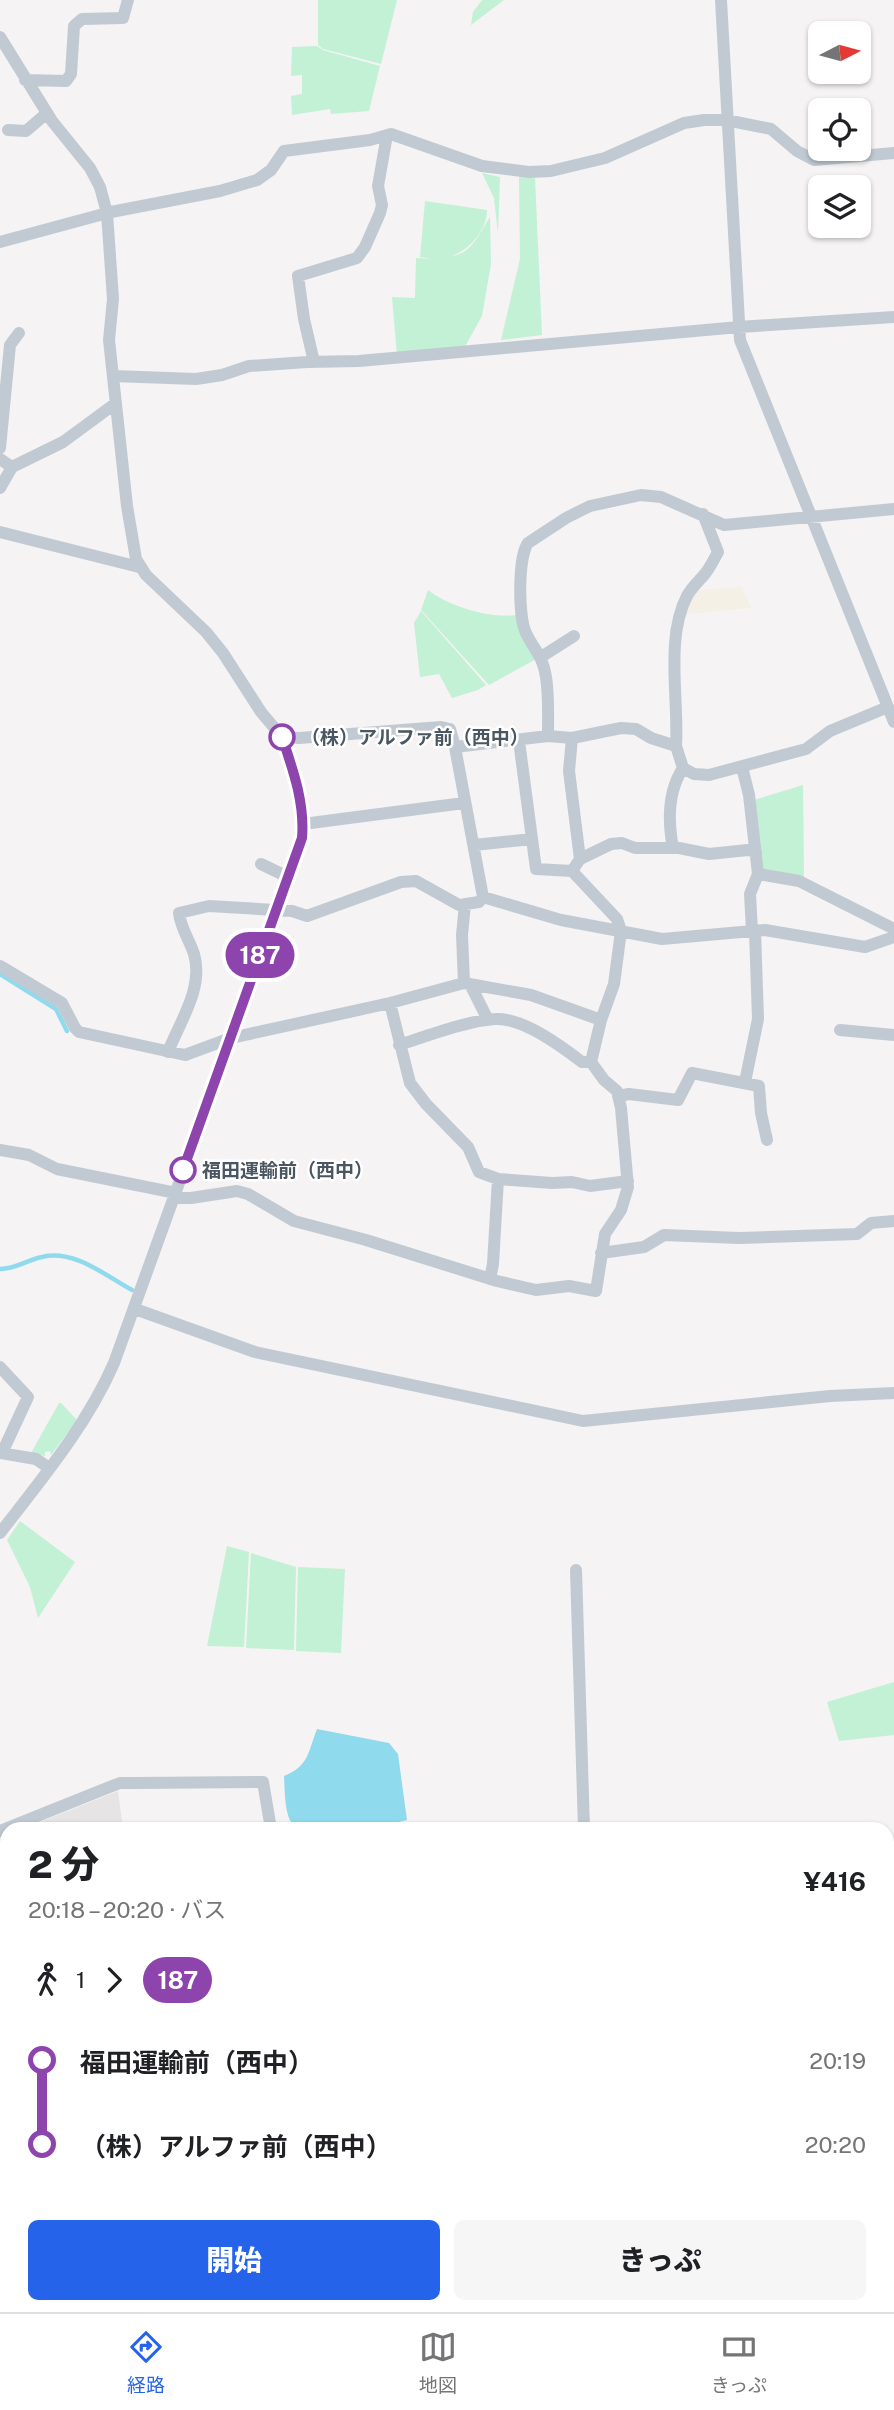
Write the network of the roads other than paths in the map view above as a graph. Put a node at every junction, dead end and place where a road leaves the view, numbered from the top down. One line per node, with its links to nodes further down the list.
1 (128, 0): 4 (street)
2 (721, 0): 6 (street)
3 (0, 37): 4 (street)
4 (25, 80): 5 (street)
5 (47, 113): 7 (street); 10 (street)
6 (726, 120): 8 (street); 9 (street); 13 (street)
7 (8, 130)
8 (387, 135): 10 (street); 15 (street)
9 (894, 153)
10 (107, 213): 11 (street); 16 (street)
11 (0, 242)
12 (894, 317): 13 (street)
13 (738, 327): 15 (street); 24 (street)
14 (19, 333): 18 (street)
15 (314, 362): 16 (street)
16 (113, 376): 17 (street)
17 (116, 403): 20 (street); 26 (street)
18 (0, 448)
19 (0, 459): 20 (street)
20 (12, 467): 21 (street)
21 (0, 488)
22 (894, 509): 24 (street)
23 (703, 514): 24 (street); 28 (street); 35 (street)
24 (812, 516): 29 (street)
25 (0, 532): 26 (street)
26 (139, 567): 32 (street)
27 (574, 636): 28 (street)
28 (541, 657): 31 (street)
29 (888, 707): 30 (street); 37 (street)
30 (894, 722)
31 (548, 736): 33 (street); 34 (street)
32 (282, 737): 36 (street); 40 (street)
33 (572, 738): 35 (street); 45 (street)
34 (519, 741): 36 (street); 41 (street)
35 (676, 746): 38 (street)
36 (455, 747): 39 (street)
37 (742, 766): 38 (street); 44 (street)
38 (682, 768): 43 (street)
39 (464, 803): 40 (street); 42 (street)
40 (303, 824): 49 (street)
41 (531, 839): 42 (street); 47 (street)
42 (474, 845): 50 (street)
43 (673, 848): 44 (street); 45 (street)
44 (756, 852): 48 (street)
45 (580, 859): 47 (street)
46 (261, 864): 49 (street)
47 (572, 871): 53 (street)
48 (758, 874): 54 (street); 55 (street)
49 (288, 877): 52 (street)
50 (483, 897): 51 (street); 53 (street)
51 (465, 904): 52 (street); 58 (street)
52 (276, 911): 64 (street); 66 (street)
53 (621, 931): 54 (street); 61 (street)
54 (754, 931): 56 (street); 68 (street)
55 (894, 931)
56 (894, 937)
57 (0, 966): 66 (street)
58 (467, 984): 59 (street); 60 (street); 61 (street)
59 (390, 1003): 64 (street); 65 (street)
60 (488, 1020): 65 (street); 67 (street)
61 (601, 1020): 67 (street)
62 (840, 1030): 63 (street)
63 (894, 1035)
64 (231, 1038): 66 (street); 74 (street)
65 (399, 1045): 72 (street)
66 (168, 1052)
67 (591, 1062): 69 (street)
68 (745, 1082): 69 (street); 70 (street)
69 (618, 1096): 73 (street)
70 (767, 1140)
71 (0, 1150): 74 (street)
72 (498, 1179): 73 (street); 77 (street)
73 (628, 1181): 76 (street)
74 (175, 1195): 77 (street); 78 (street)
75 (894, 1221): 76 (street)
76 (601, 1253): 77 (street)
77 (490, 1279)
78 (135, 1309): 80 (street); 82 (street)
79 (0, 1367): 81 (street)
80 (894, 1393)
81 (1, 1453): 82 (street)
82 (49, 1468): 83 (street)
83 (0, 1533)
84 (576, 1570): 87 (street)
85 (22, 1822): 86 (street)
86 (270, 1822)
87 (584, 1822)

